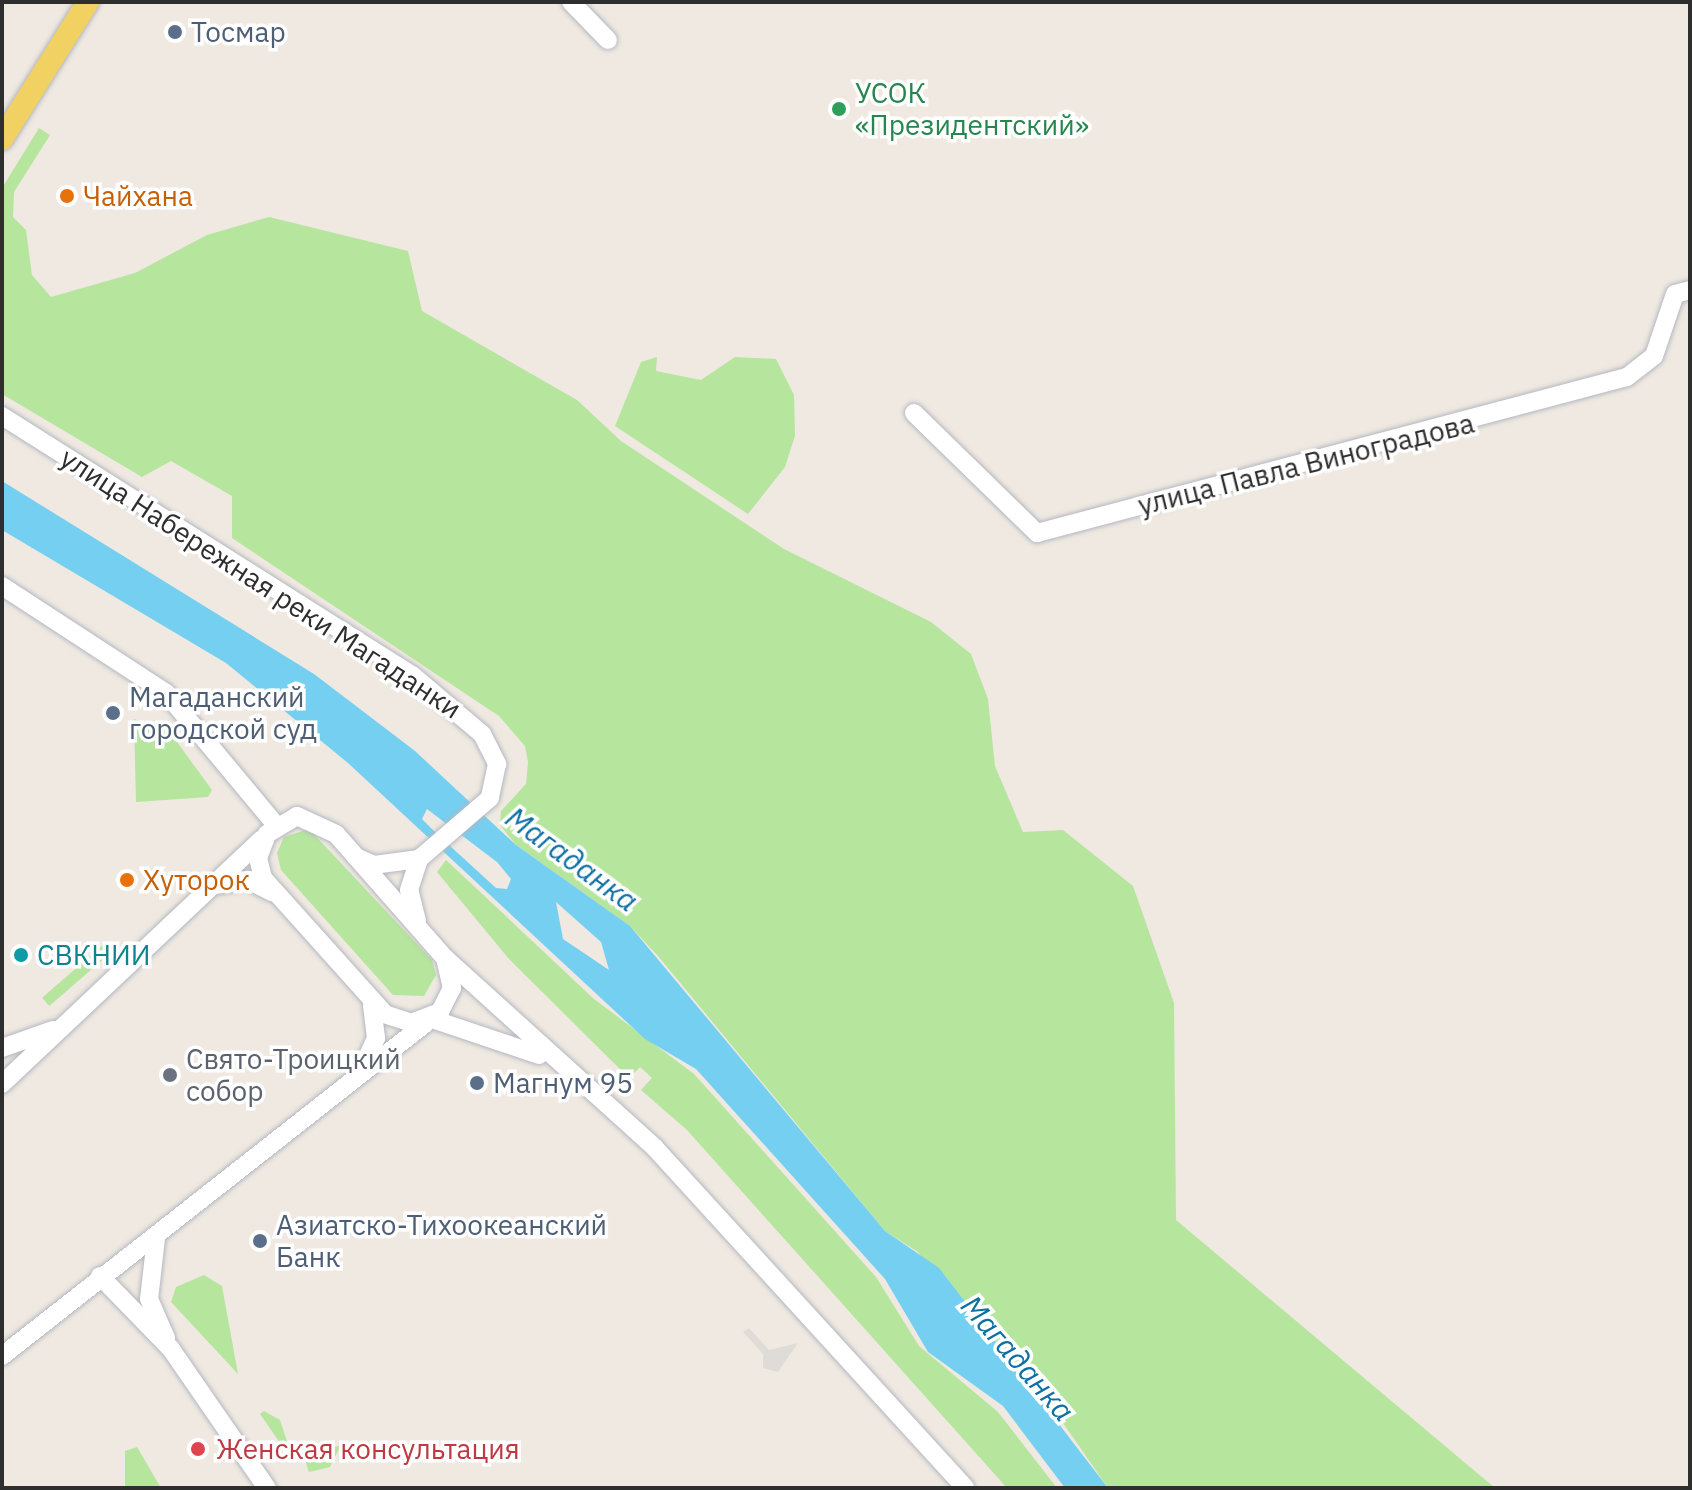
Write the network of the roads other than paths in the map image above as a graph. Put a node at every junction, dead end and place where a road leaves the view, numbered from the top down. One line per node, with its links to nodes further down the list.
1 (88, 2): 4 (main road)
2 (571, 2): 3 (street)
3 (608, 40)
4 (2, 139)
5 (1690, 290): 6 (street, улица Павла Виноградова)
6 (914, 413)
7 (2, 416): 11 (street, улица Набережная реки Магаданки)
8 (2, 586): 9 (street)
9 (271, 830): 10 (street); 12 (street); 13 (street)
10 (354, 855): 11 (street); 14 (street)
11 (419, 859): 14 (street)
12 (215, 885): 13 (street); 18 (street)
13 (273, 892): 16 (street)
14 (428, 940): 15 (street)
15 (445, 958): 17 (street); 20 (street)
16 (372, 1005): 17 (street); 21 (street)
17 (432, 1019): 20 (street); 21 (street)
18 (59, 1028): 19 (street); 22 (street)
19 (2, 1048)
20 (552, 1061): 28 (street)
21 (362, 1067): 23 (street)
22 (2, 1084)
23 (156, 1238): 24 (street); 25 (street)
24 (100, 1276): 25 (street); 26 (street)
25 (171, 1349): 27 (street)
26 (2, 1356)
27 (267, 1488)
28 (965, 1488)

